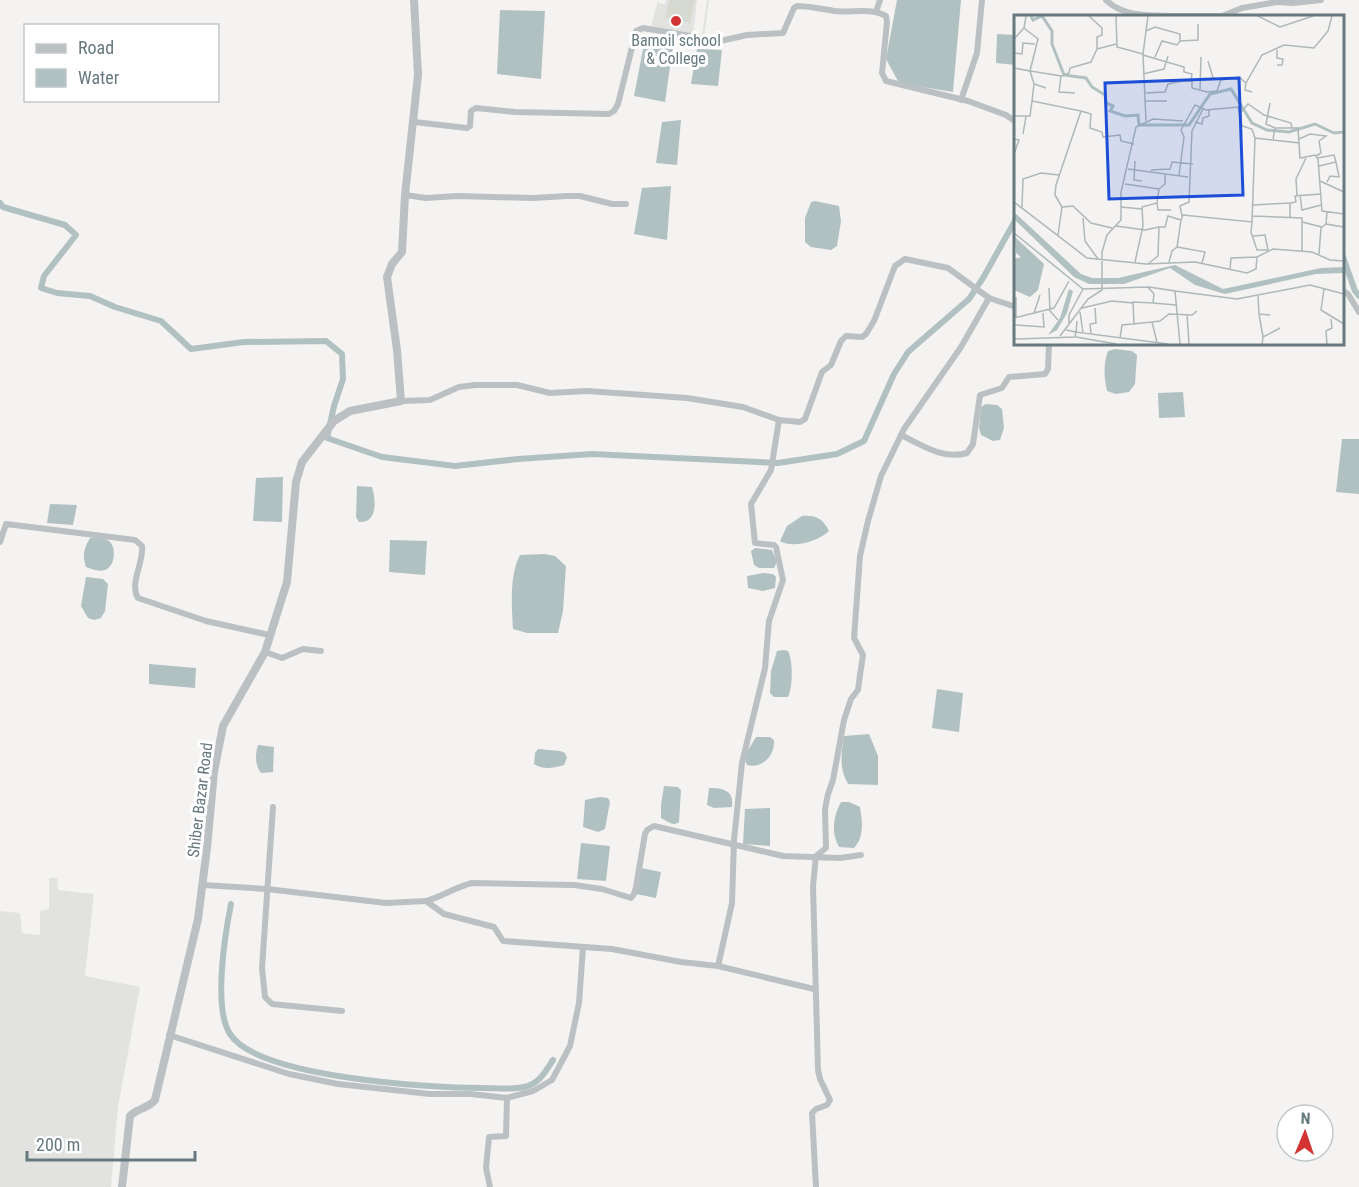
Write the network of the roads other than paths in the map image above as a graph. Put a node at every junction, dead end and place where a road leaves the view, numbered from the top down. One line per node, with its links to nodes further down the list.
1 (414, 0): 11 (street)
2 (880, 0): 6 (street)
3 (982, 0): 9 (street)
4 (1106, 0): 7 (street)
5 (1321, 0): 8 (street)
6 (876, 12): 9 (street); 11 (street)
7 (1133, 15)
8 (1224, 15)
9 (961, 100): 10 (street)
10 (1014, 121)
11 (414, 122): 12 (street)
12 (405, 195): 13 (street); 19 (street)
13 (626, 204)
14 (1344, 291): 17 (street)
15 (989, 298): 16 (street); 20 (street); 21 (street)
16 (1014, 306)
17 (1359, 312)
18 (1049, 345): 21 (street)
19 (401, 401): 20 (street); 23 (street, Shiber Bazar Road)
20 (779, 420): 27 (street)
21 (901, 435): 29 (street)
22 (0, 542): 23 (street)
23 (269, 635): 25 (street, Shiber Bazar Road)
24 (321, 651): 25 (street)
25 (265, 652): 30 (street, Shiber Bazar Road)
26 (273, 807): 31 (street)
27 (734, 844): 29 (street); 32 (street); 34 (street)
28 (861, 855): 29 (street)
29 (816, 856): 35 (street)
30 (203, 885): 31 (street); 37 (street, Shiber Bazar Road)
31 (267, 889): 32 (street); 36 (street)
32 (426, 902): 33 (street)
33 (583, 948): 34 (street); 38 (street)
34 (718, 966): 35 (street)
35 (814, 989): 41 (street)
36 (342, 1011)
37 (169, 1035): 38 (street); 39 (street, Shiber Bazar Road)
38 (507, 1098): 40 (street)
39 (122, 1187)
40 (490, 1187)
41 (816, 1187)

